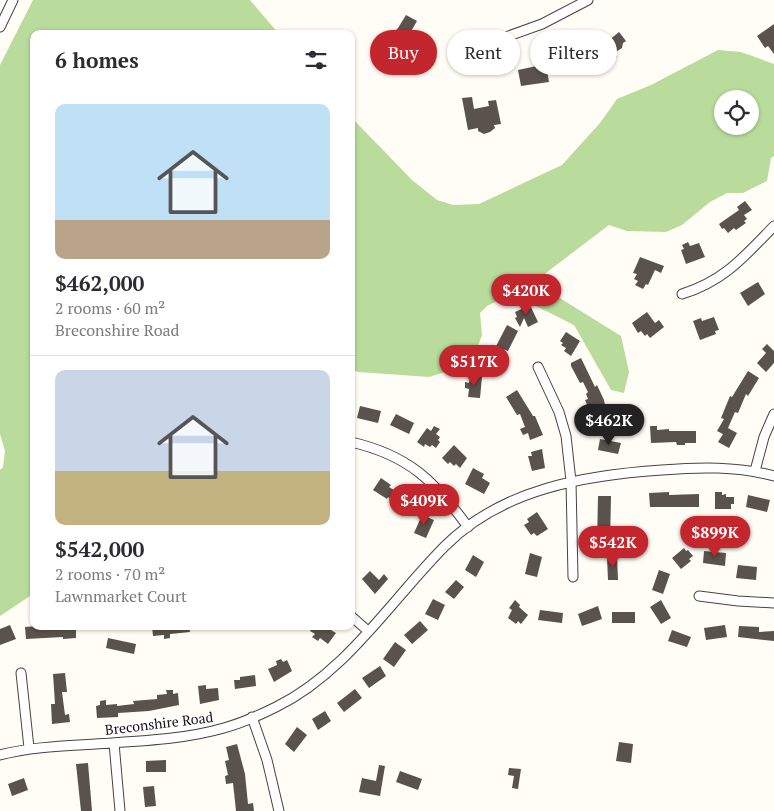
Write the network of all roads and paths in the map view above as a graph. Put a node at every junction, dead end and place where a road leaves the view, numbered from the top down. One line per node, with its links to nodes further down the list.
1 (13, 0): 3 (street)
2 (588, 0): 4 (street)
3 (0, 26)
4 (520, 32)
5 (774, 226): 6 (street)
6 (682, 294)
7 (538, 367): 12 (street)
8 (774, 414): 10 (street)
9 (355, 443): 13 (street)
10 (755, 471): 11 (street, Breconshire Road); 12 (street, Breconshire Road)
11 (774, 476)
12 (571, 481): 13 (street, Breconshire Road); 14 (street)
13 (468, 527): 18 (street, Breconshire Road)
14 (573, 577)
15 (700, 596): 16 (street)
16 (774, 603)
17 (355, 620): 18 (street)
18 (368, 631): 20 (street, Breconshire Road)
19 (21, 673): 22 (street)
20 (252, 717): 21 (street, Breconshire Road); 25 (street)
21 (114, 743): 22 (street, Breconshire Road); 24 (street)
22 (29, 748): 23 (street, Breconshire Road)
23 (0, 755)
24 (120, 811)
25 (279, 811)

